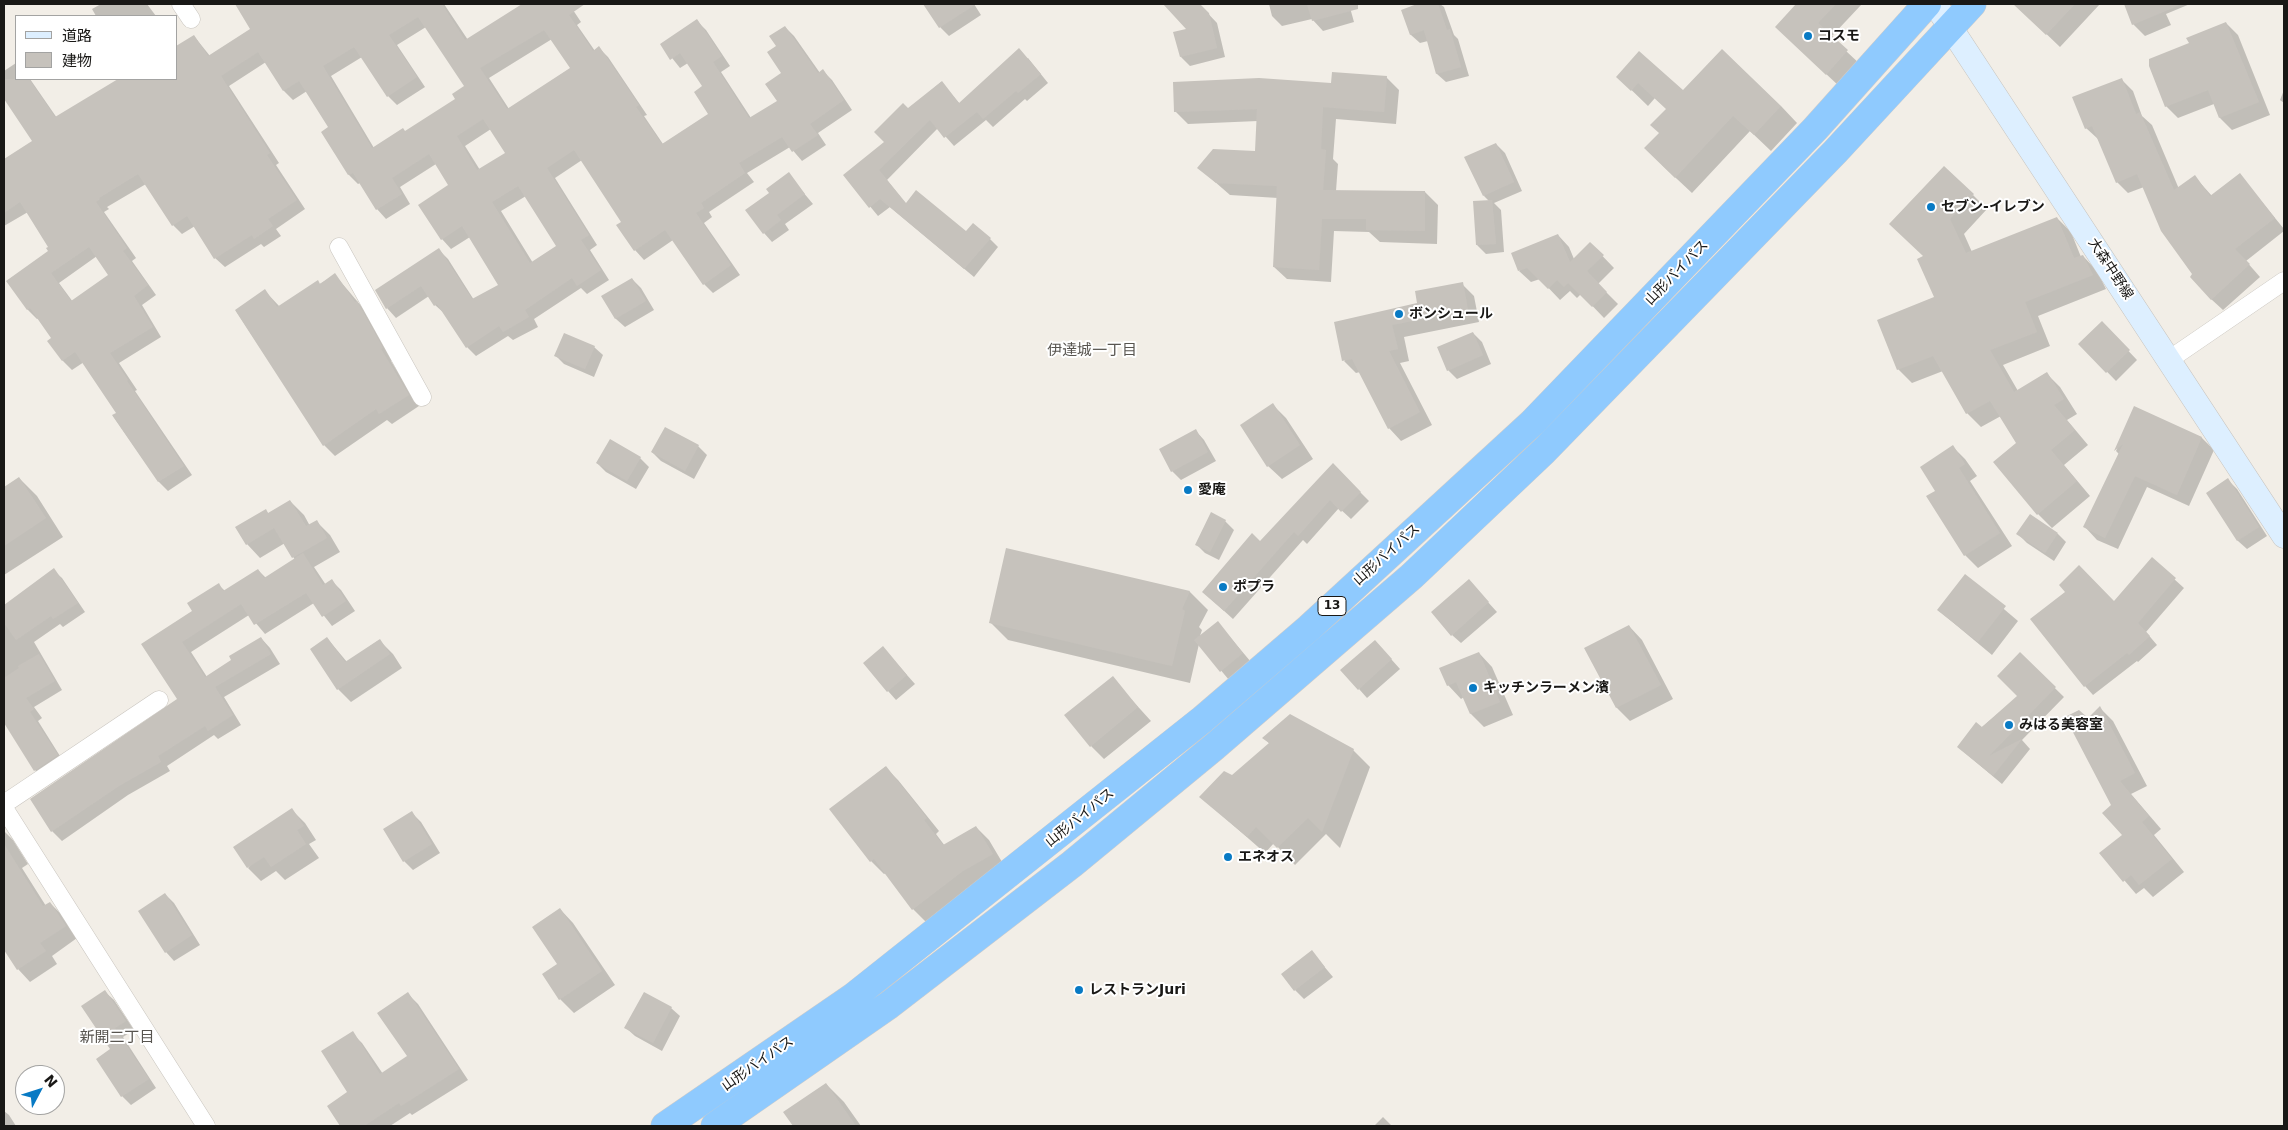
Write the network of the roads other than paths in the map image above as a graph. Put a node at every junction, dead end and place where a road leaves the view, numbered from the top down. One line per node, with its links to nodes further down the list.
1 (181, 4): 5 (street)
2 (1927, 4): 15 (highway, 山形バイパス / 13)
3 (1935, 4): 6 (main road, 大森中野線)
4 (1972, 4): 6 (highway, 山形バイパス / 13)
5 (191, 19)
6 (1951, 27): 9 (main road, 大森中野線); 16 (highway, 山形バイパス / 13)
7 (339, 247): 10 (street)
8 (2284, 281): 9 (street)
9 (2170, 359): 11 (main road, 大森中野線)
10 (422, 397)
11 (2284, 536)
12 (159, 700): 13 (street)
13 (4, 806): 14 (street)
14 (206, 1126)
15 (664, 1126)
16 (715, 1126)

